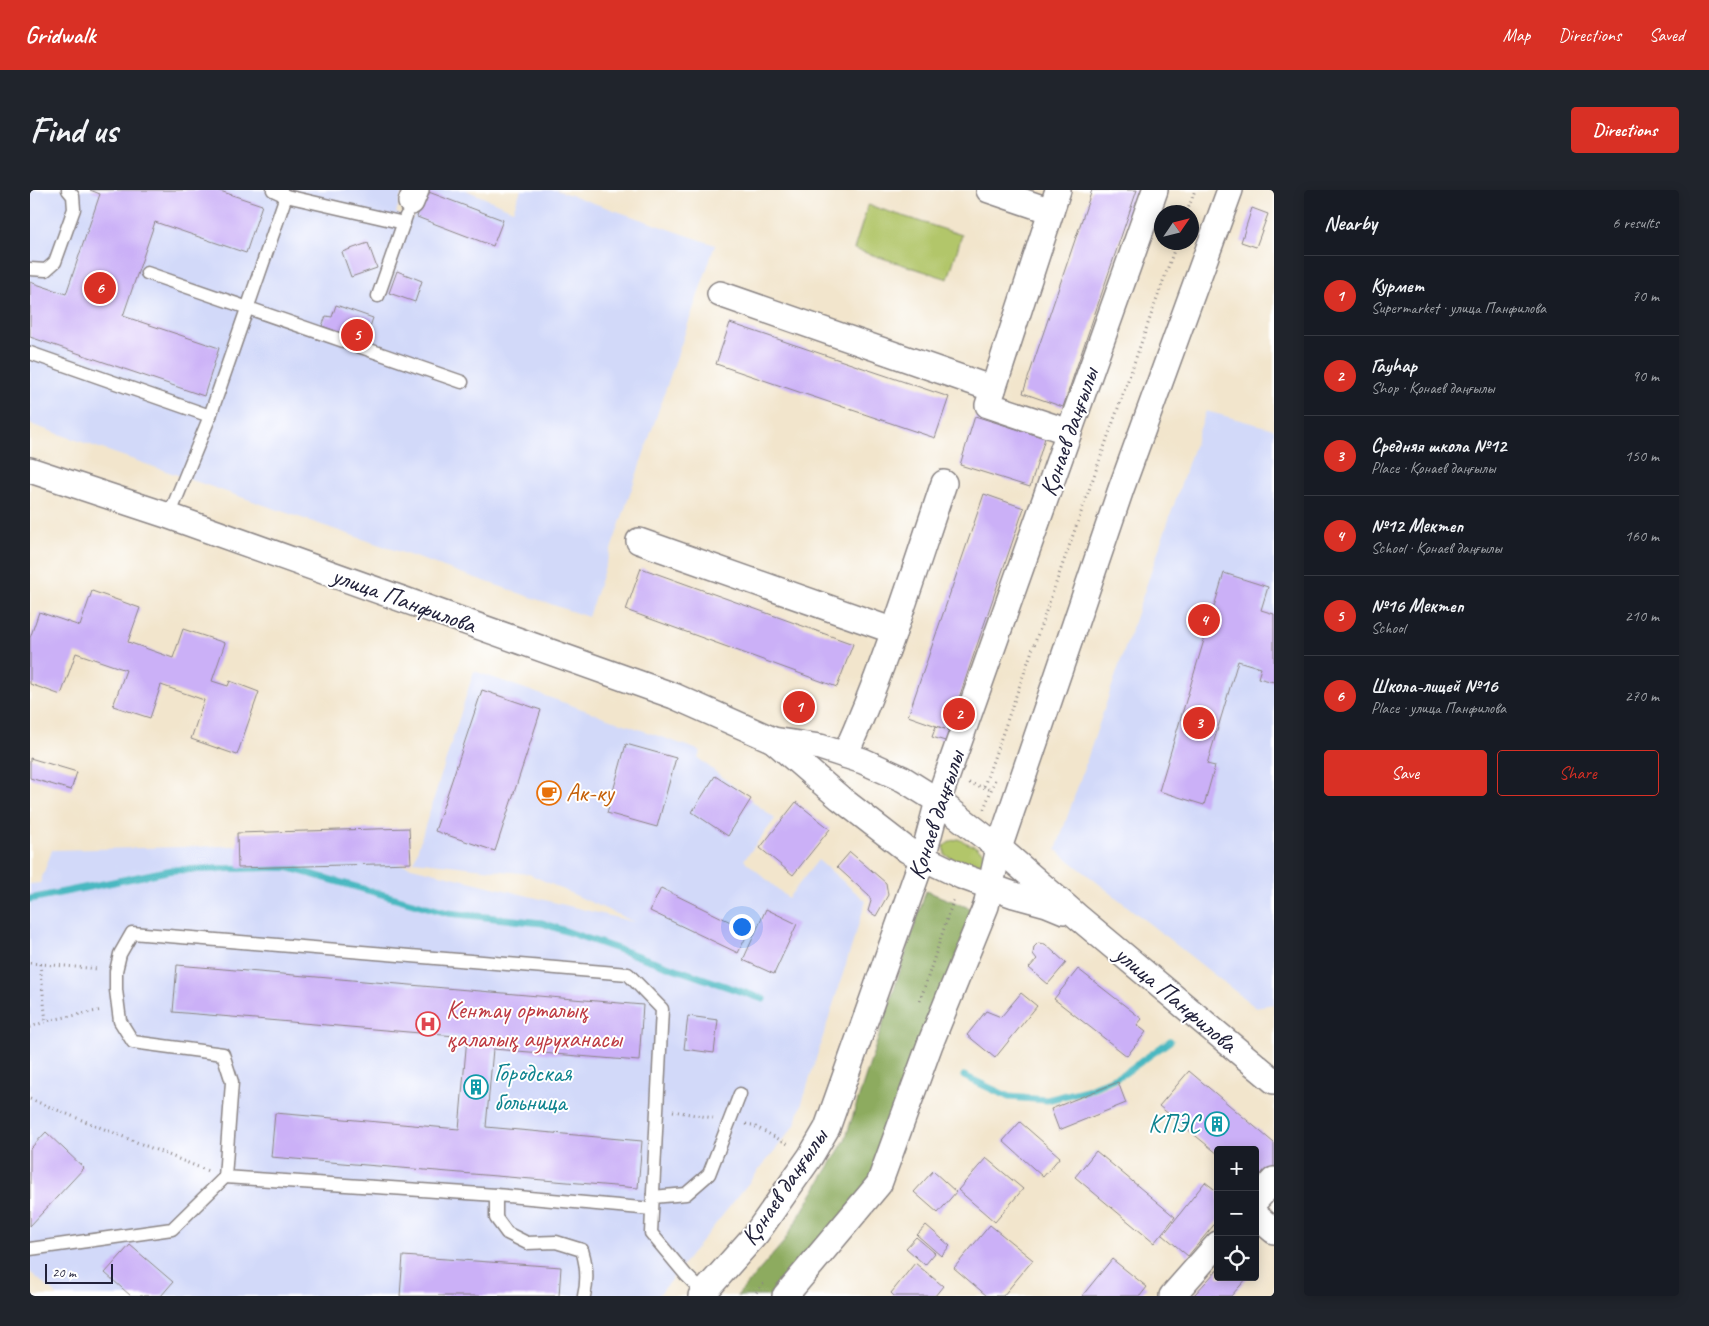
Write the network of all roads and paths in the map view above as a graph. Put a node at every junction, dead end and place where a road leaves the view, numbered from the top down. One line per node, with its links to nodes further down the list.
1 (68, 190): 12 (lane)
2 (272, 190): 7 (lane)
3 (989, 190): 8 (street)
4 (1154, 190): 21 (street, Қонаев даңғылы)
5 (1196, 190): 10 (path)
6 (1230, 190): 33 (street)
7 (286, 196): 9 (lane); 16 (lane)
8 (1055, 201): 19 (street)
9 (410, 205): 15 (lane)
10 (1191, 205)
11 (1174, 250): 30 (path)
12 (30, 269)
13 (147, 273): 16 (lane)
14 (720, 294): 19 (street)
15 (378, 296)
16 (248, 307): 18 (lane); 20 (lane)
17 (30, 353): 20 (lane)
18 (462, 382)
19 (993, 389): 21 (street)
20 (210, 416): 24 (lane)
21 (1069, 432): 29 (street, Қонаев даңғылы)
22 (30, 470): 24 (street, улица Панфилова)
23 (944, 483): 26 (street)
24 (169, 516): 27 (street, улица Панфилова)
25 (638, 541): 26 (street)
26 (894, 631): 28 (street)
27 (773, 740): 28 (street, улица Панфилова); 36 (street, улица Панфилова)
28 (845, 755): 32 (street, улица Панфилова)
29 (947, 778): 30 (path); 32 (street, Қонаев даңғылы)
30 (984, 786): 31 (path)
31 (991, 790): 33 (path); 34 (path)
32 (938, 800): 34 (street, улица Панфилова); 36 (street, Қонаев даңғылы)
33 (1015, 801): 35 (street)
34 (977, 830): 35 (street, улица Панфилова)
35 (1000, 848): 38 (street); 39 (street, улица Панфилова)
36 (923, 857): 37 (street, улица Панфилова); 60 (street, Қонаев даңғылы)
37 (961, 876): 38 (street, улица Панфилова); 43 (path)
38 (991, 886): 39 (street, улица Панфилова); 63 (street)
39 (1078, 917): 47 (street, улица Панфилова)
40 (30, 962): 41 (path)
41 (40, 964): 42 (path); 45 (path)
42 (116, 971): 44 (lane); 54 (lane)
43 (918, 1004)
44 (118, 1008): 45 (path); 50 (lane)
45 (46, 1022): 46 (path)
46 (30, 1027)
47 (1274, 1081)
48 (740, 1094): 54 (lane)
49 (30, 1099): 50 (path)
50 (225, 1177): 52 (lane); 57 (lane)
51 (1274, 1180): 53 (street)
52 (496, 1195): 54 (lane); 61 (lane)
53 (1259, 1197)
54 (652, 1203): 60 (lane)
55 (1259, 1218): 56 (street)
56 (1274, 1231)
57 (30, 1249)
58 (1214, 1249): 64 (street)
59 (765, 1282): 62 (path)
60 (703, 1294)
61 (584, 1296)
62 (753, 1296)
63 (785, 1296)
64 (1172, 1296)

